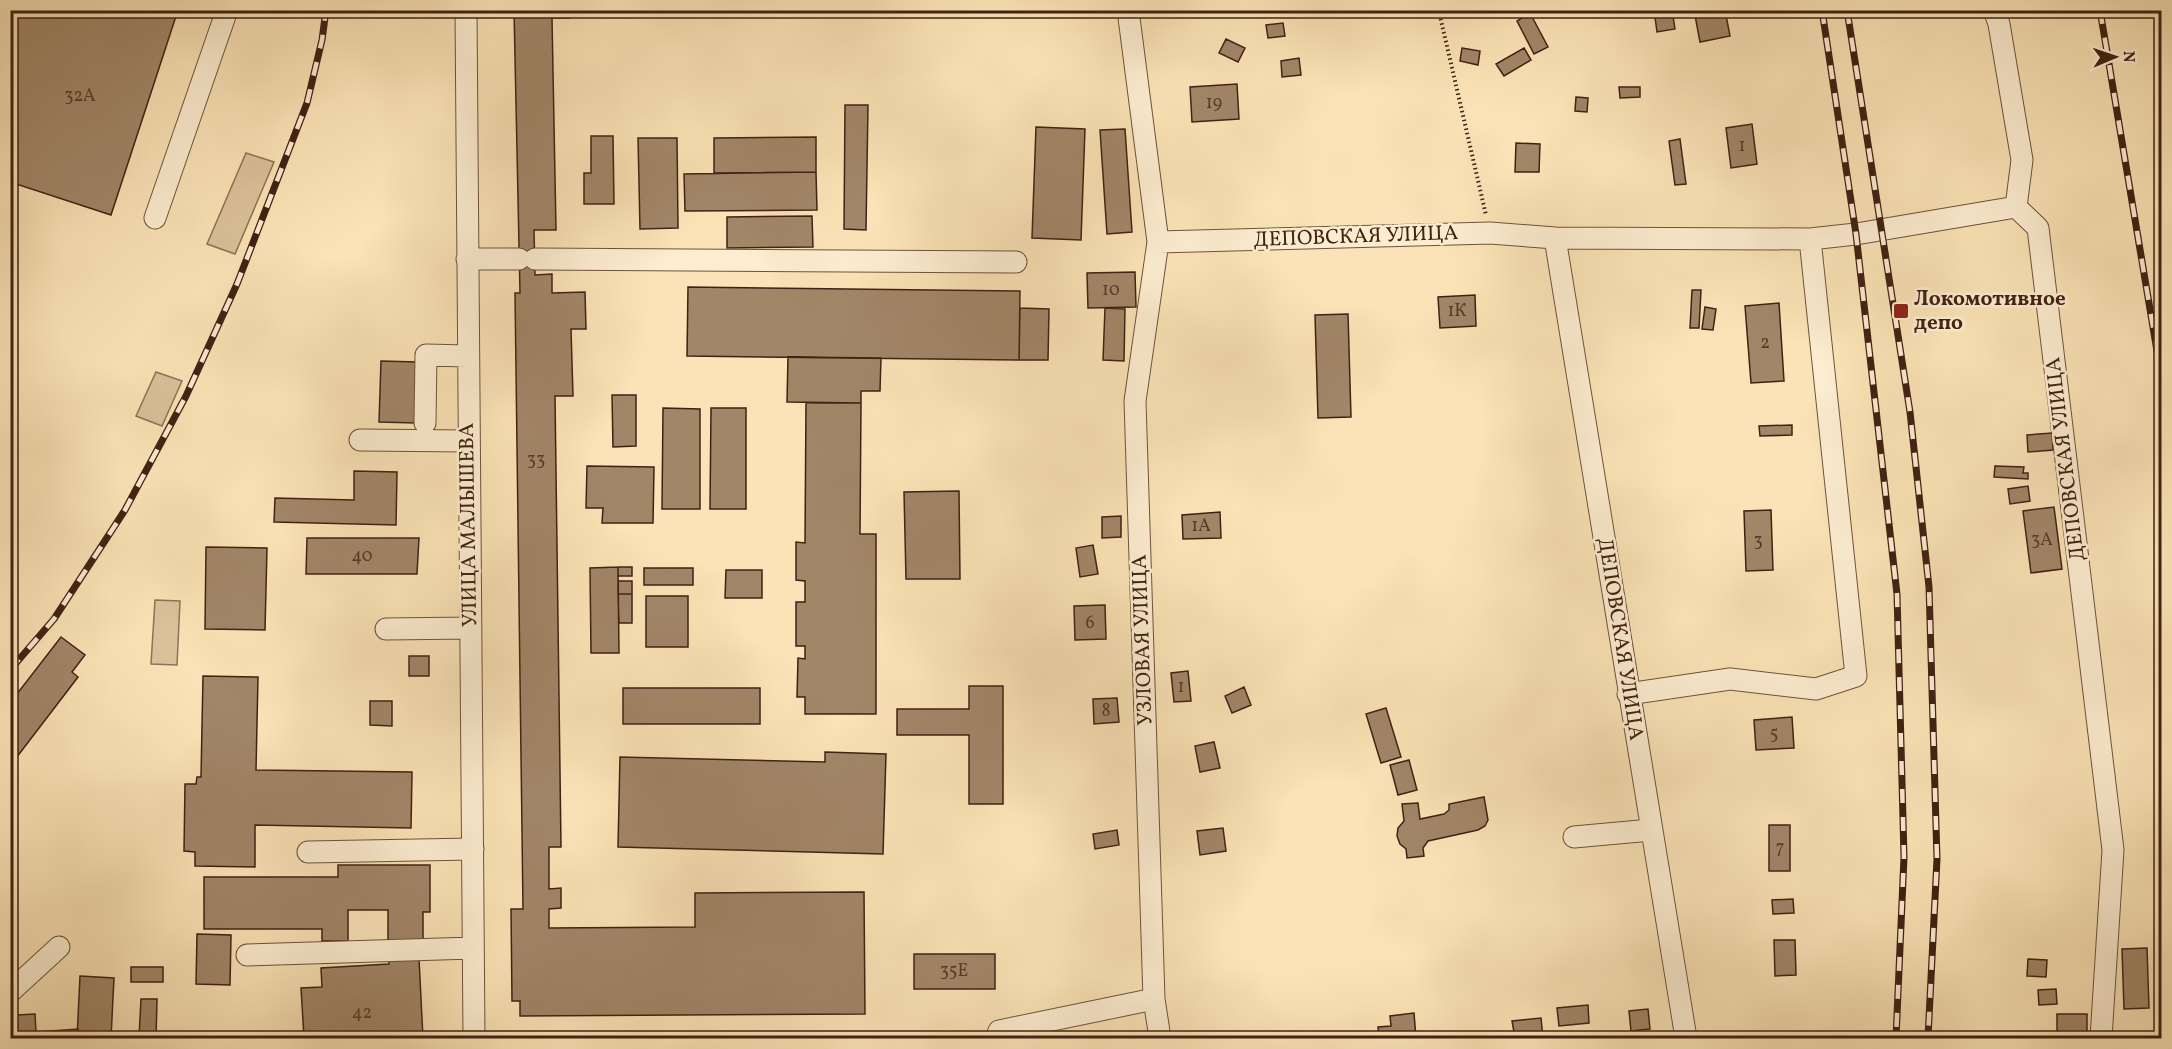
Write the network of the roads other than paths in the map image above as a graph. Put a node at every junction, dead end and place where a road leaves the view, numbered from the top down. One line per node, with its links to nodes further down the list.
1 (227, 10): 6 (street)
2 (466, 10): 10 (street, УЛИЦА МАЛЫШЕВА)
3 (1128, 10): 9 (street, УЗЛОВАЯ УЛИЦА)
4 (1994, 10): 5 (street)
5 (2016, 207): 8 (street, ДЕПОВСКАЯ УЛИЦА); 32 (street, ДЕПОВСКАЯ УЛИЦА)
6 (155, 218)
7 (1555, 238): 8 (street, ДЕПОВСКАЯ УЛИЦА); 9 (street, ДЕПОВСКАЯ УЛИЦА); 18 (street, ДЕПОВСКАЯ УЛИЦА)
8 (1810, 239): 18 (street)
9 (1158, 242): 27 (street, УЗЛОВАЯ УЛИЦА)
10 (467, 259): 11 (street); 12 (street, УЛИЦА МАЛЫШЕВА)
11 (1016, 262)
12 (467, 356): 13 (street); 15 (street, УЛИЦА МАЛЫШЕВА)
13 (425, 423)
14 (360, 440): 15 (street)
15 (468, 441): 16 (street, УЛИЦА МАЛЫШЕВА)
16 (470, 628): 17 (street); 21 (street, УЛИЦА МАЛЫШЕВА)
17 (386, 629)
18 (1628, 694): 19 (street, ДЕПОВСКАЯ УЛИЦА)
19 (1651, 830): 20 (street); 31 (street, ДЕПОВСКАЯ УЛИЦА)
20 (1574, 837)
21 (472, 849): 22 (street); 24 (street, УЛИЦА МАЛЫШЕВА)
22 (308, 852)
23 (59, 947): 26 (street)
24 (473, 948): 25 (street); 28 (street, УЛИЦА МАЛЫШЕВА)
25 (247, 955)
26 (10, 992)
27 (1154, 999): 29 (street); 30 (street, УЗЛОВАЯ УЛИЦА)
28 (474, 1038)
29 (996, 1038)
30 (1160, 1038)
31 (1686, 1038)
32 (2101, 1038)

